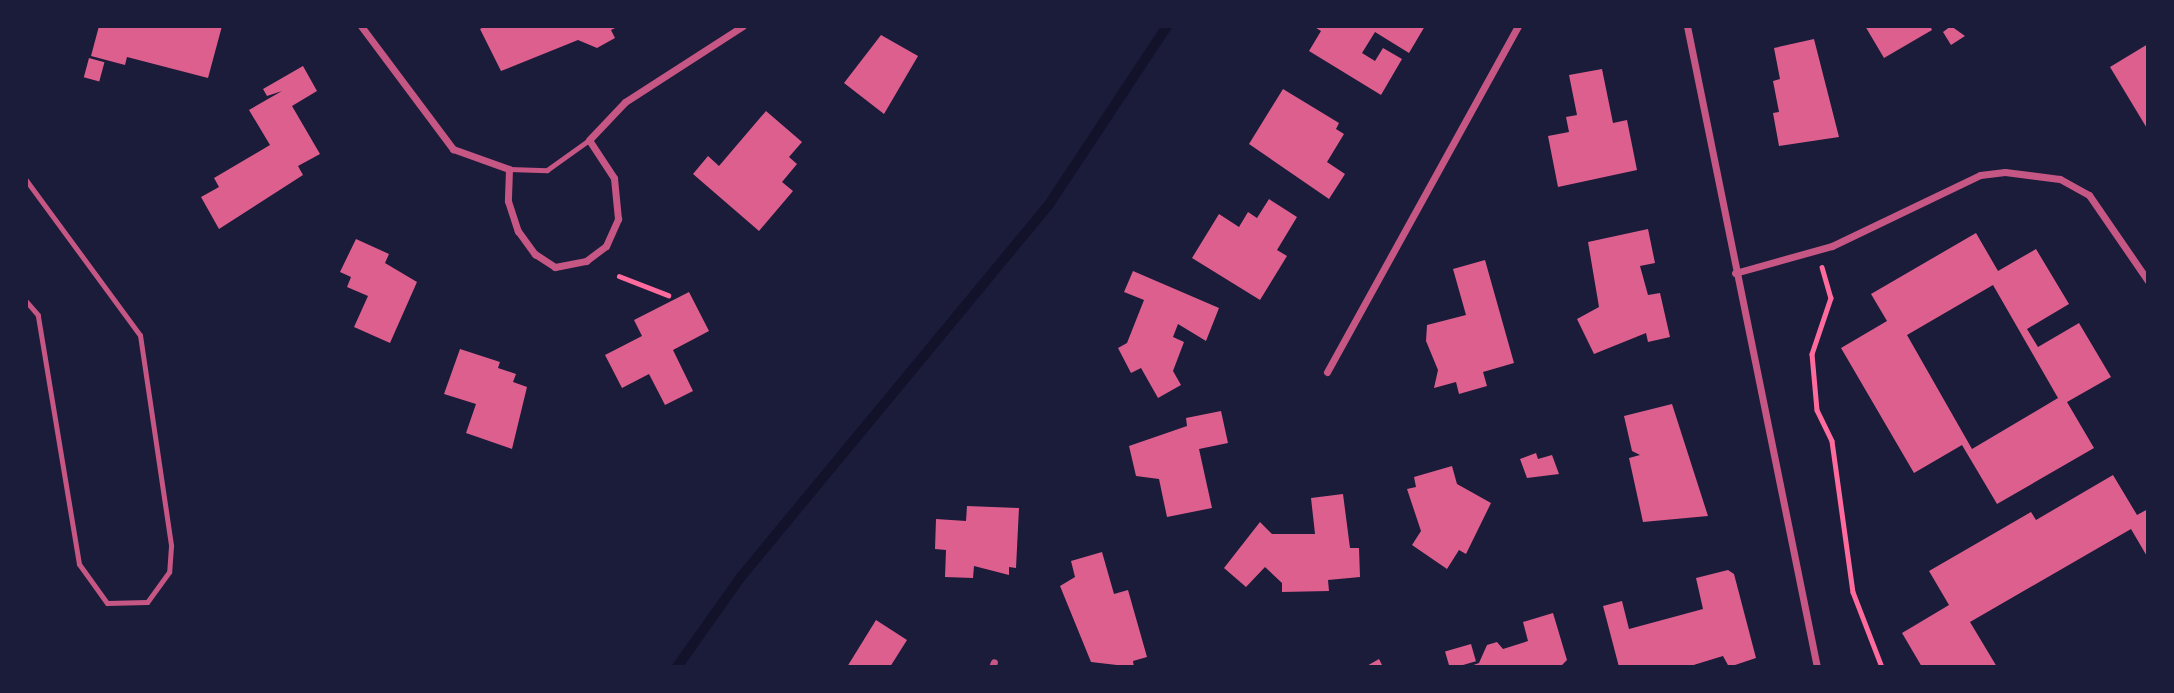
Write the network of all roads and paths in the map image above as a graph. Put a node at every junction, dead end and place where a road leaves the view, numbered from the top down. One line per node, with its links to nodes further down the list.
1 (361, 26): 6 (street)
2 (743, 26): 5 (street)
3 (1518, 26): 14 (street)
4 (1687, 26): 9 (street)
5 (589, 140): 6 (lane); 6 (street)
6 (509, 169)
7 (26, 180): 13 (lane)
8 (1822, 266): 16 (path)
9 (1735, 273): 11 (street); 15 (street)
10 (619, 276): 12 (path)
11 (2148, 281)
12 (668, 295)
13 (26, 301)
14 (1327, 372)
15 (1817, 667)
16 (1882, 667)

